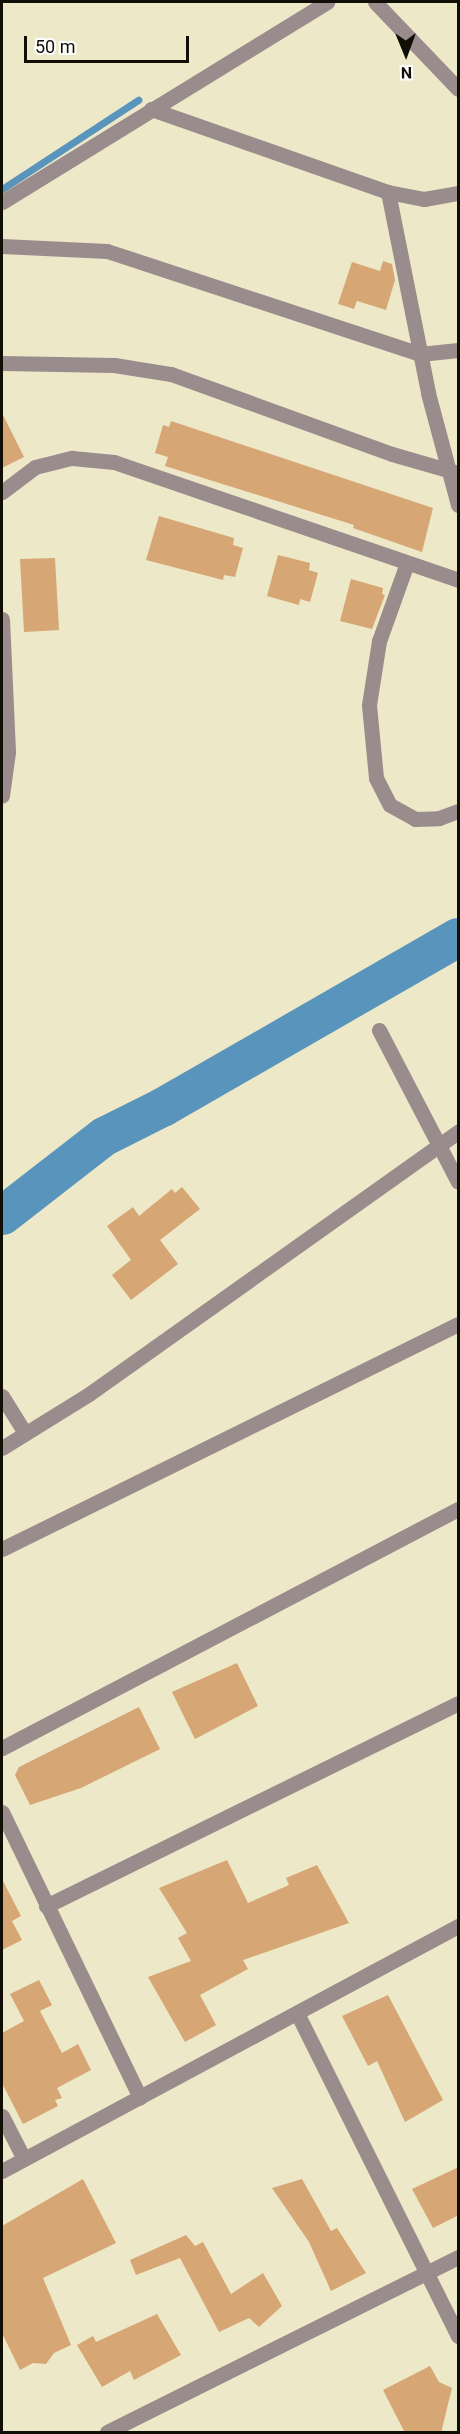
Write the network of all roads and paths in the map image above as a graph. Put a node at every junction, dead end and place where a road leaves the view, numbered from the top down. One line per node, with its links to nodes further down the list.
1 (327, 2): 4 (street)
2 (375, 2): 3 (street)
3 (459, 88)
4 (150, 109): 5 (street); 7 (street)
5 (388, 192): 6 (street); 10 (street)
6 (459, 193)
7 (2, 202)
8 (2, 246): 10 (street)
9 (459, 350): 10 (street)
10 (420, 354): 12 (street)
11 (2, 363): 12 (street)
12 (454, 473): 14 (street)
13 (2, 492): 15 (street)
14 (459, 505)
15 (407, 563): 16 (street); 19 (street)
16 (459, 580)
17 (2, 619): 18 (street)
18 (2, 796)
19 (459, 811)
20 (379, 1030): 22 (street)
21 (459, 1132): 22 (street)
22 (439, 1147): 23 (street); 26 (street)
23 (459, 1182)
24 (459, 1323): 29 (street)
25 (2, 1396): 26 (street)
26 (25, 1433): 27 (street)
27 (2, 1448)
28 (459, 1509): 31 (street)
29 (2, 1549)
30 (459, 1702): 33 (street)
31 (2, 1748)
32 (2, 1812): 33 (street)
33 (46, 1906): 36 (street)
34 (459, 1926): 35 (street)
35 (297, 2013): 36 (street); 41 (street)
36 (140, 2097): 38 (street)
37 (2, 2116): 38 (street)
38 (24, 2159): 39 (street)
39 (2, 2171)
40 (459, 2257): 41 (street)
41 (426, 2275): 42 (street); 43 (street)
42 (459, 2336)
43 (107, 2433)

